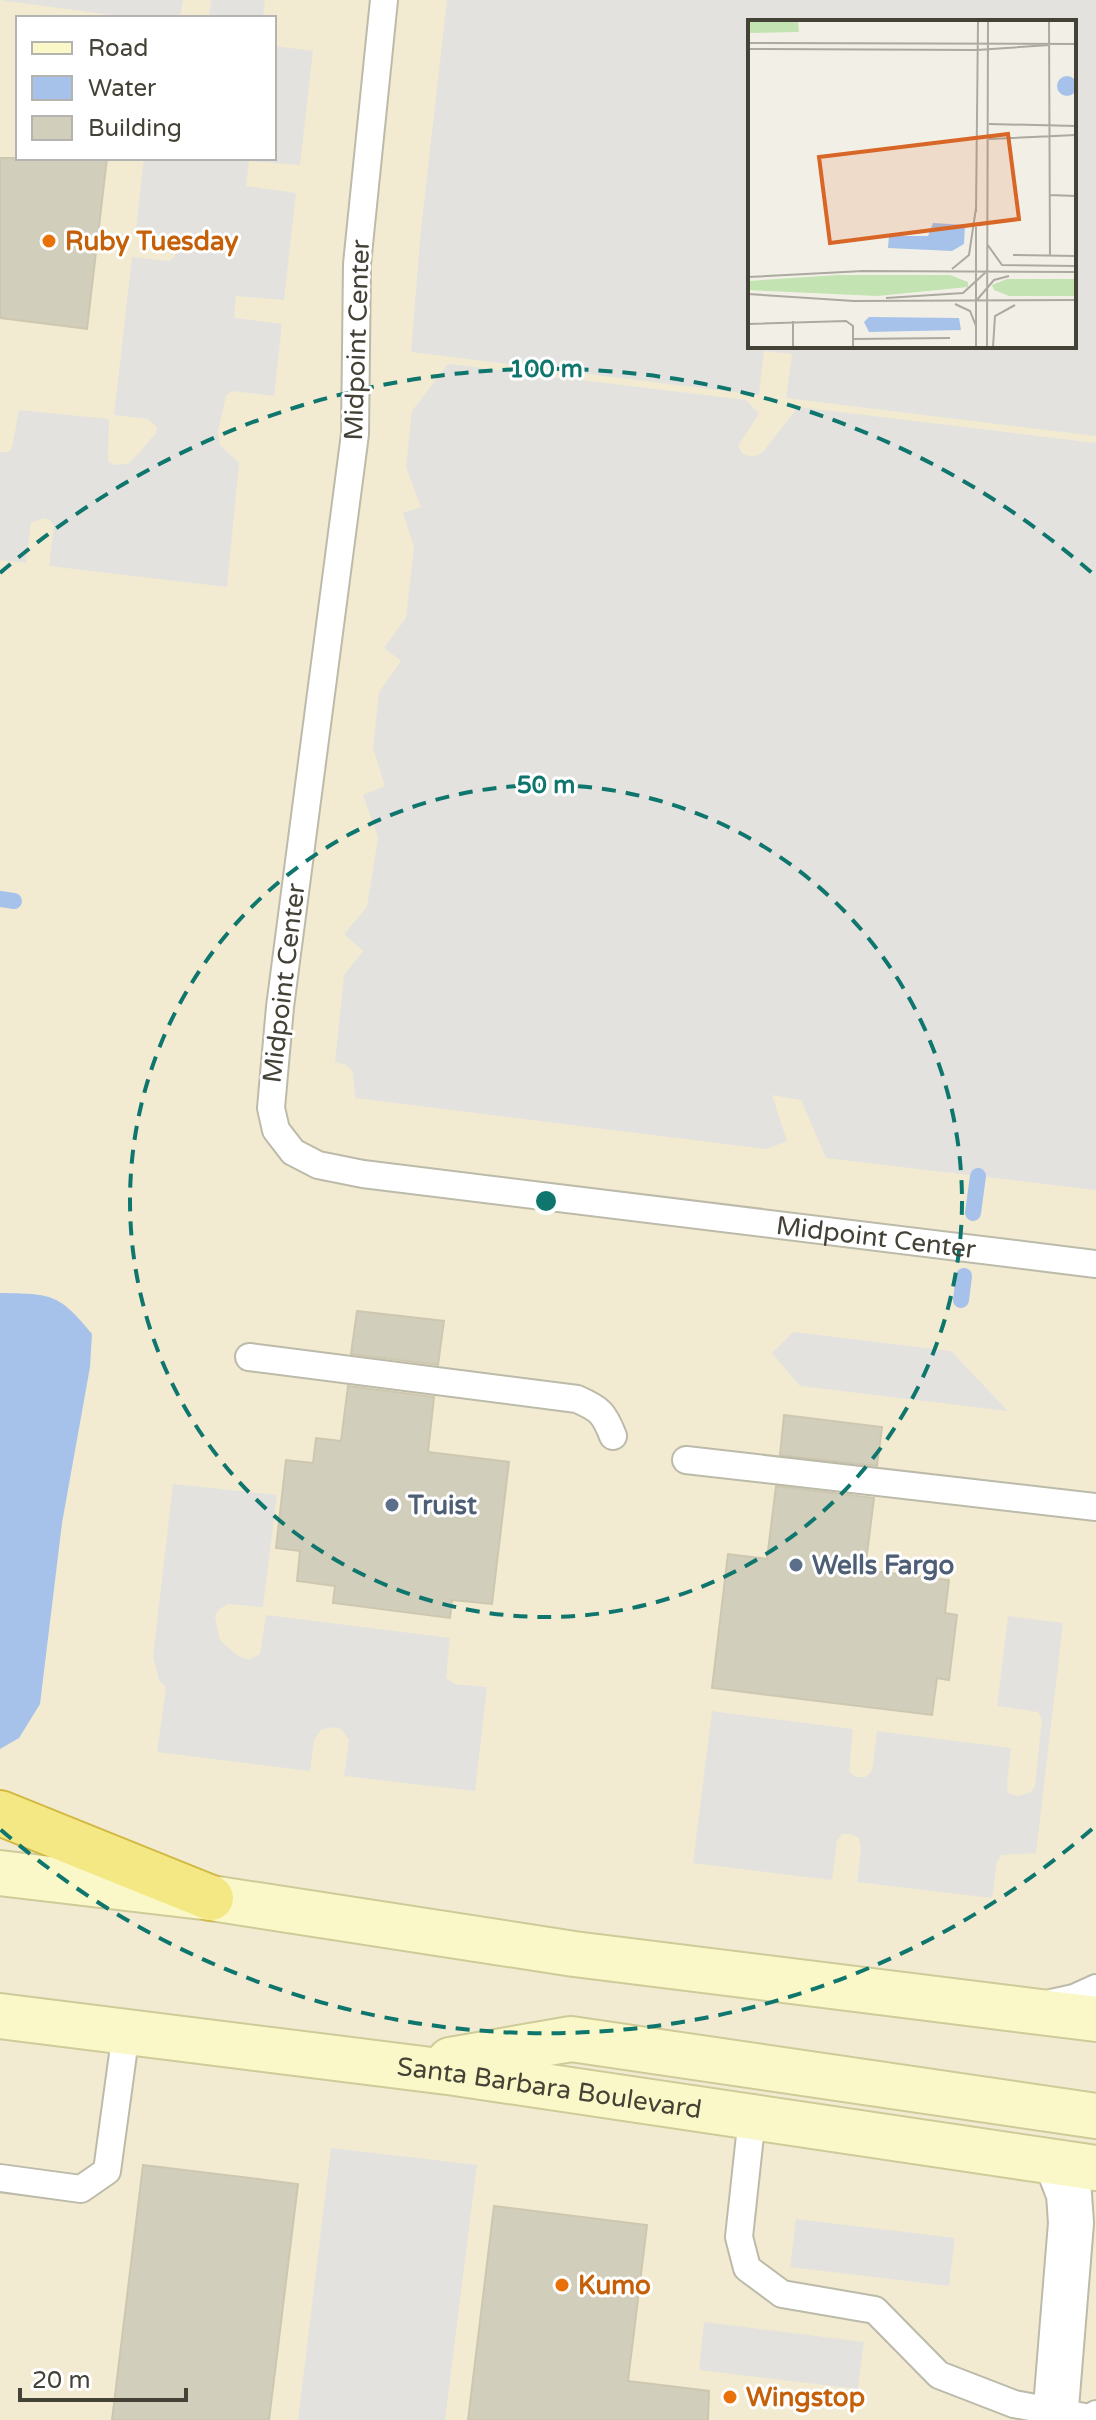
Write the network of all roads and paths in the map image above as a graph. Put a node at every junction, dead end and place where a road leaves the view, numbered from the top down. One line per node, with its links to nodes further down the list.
1 (384, 0): 2 (lane, Midpoint Center)
2 (1096, 1264)
3 (249, 1357): 4 (lane)
4 (613, 1436)
5 (686, 1460): 6 (lane)
6 (1096, 1507)
7 (0, 1813): 9 (highway)
8 (0, 1873): 9 (main road)
9 (211, 1898): 11 (main road)
10 (1096, 1988): 11 (lane)
11 (1022, 2009): 13 (main road)
12 (0, 2016): 14 (main road, Santa Barbara Boulevard)
13 (1096, 2019)
14 (126, 2032): 15 (main road, Santa Barbara Boulevard); 19 (lane)
15 (408, 2068): 16 (main road); 17 (main road, Santa Barbara Boulevard)
16 (1096, 2116)
17 (752, 2117): 18 (main road, Santa Barbara Boulevard); 20 (lane)
18 (1077, 2166): 20 (street)
19 (0, 2178)
20 (1068, 2417)

